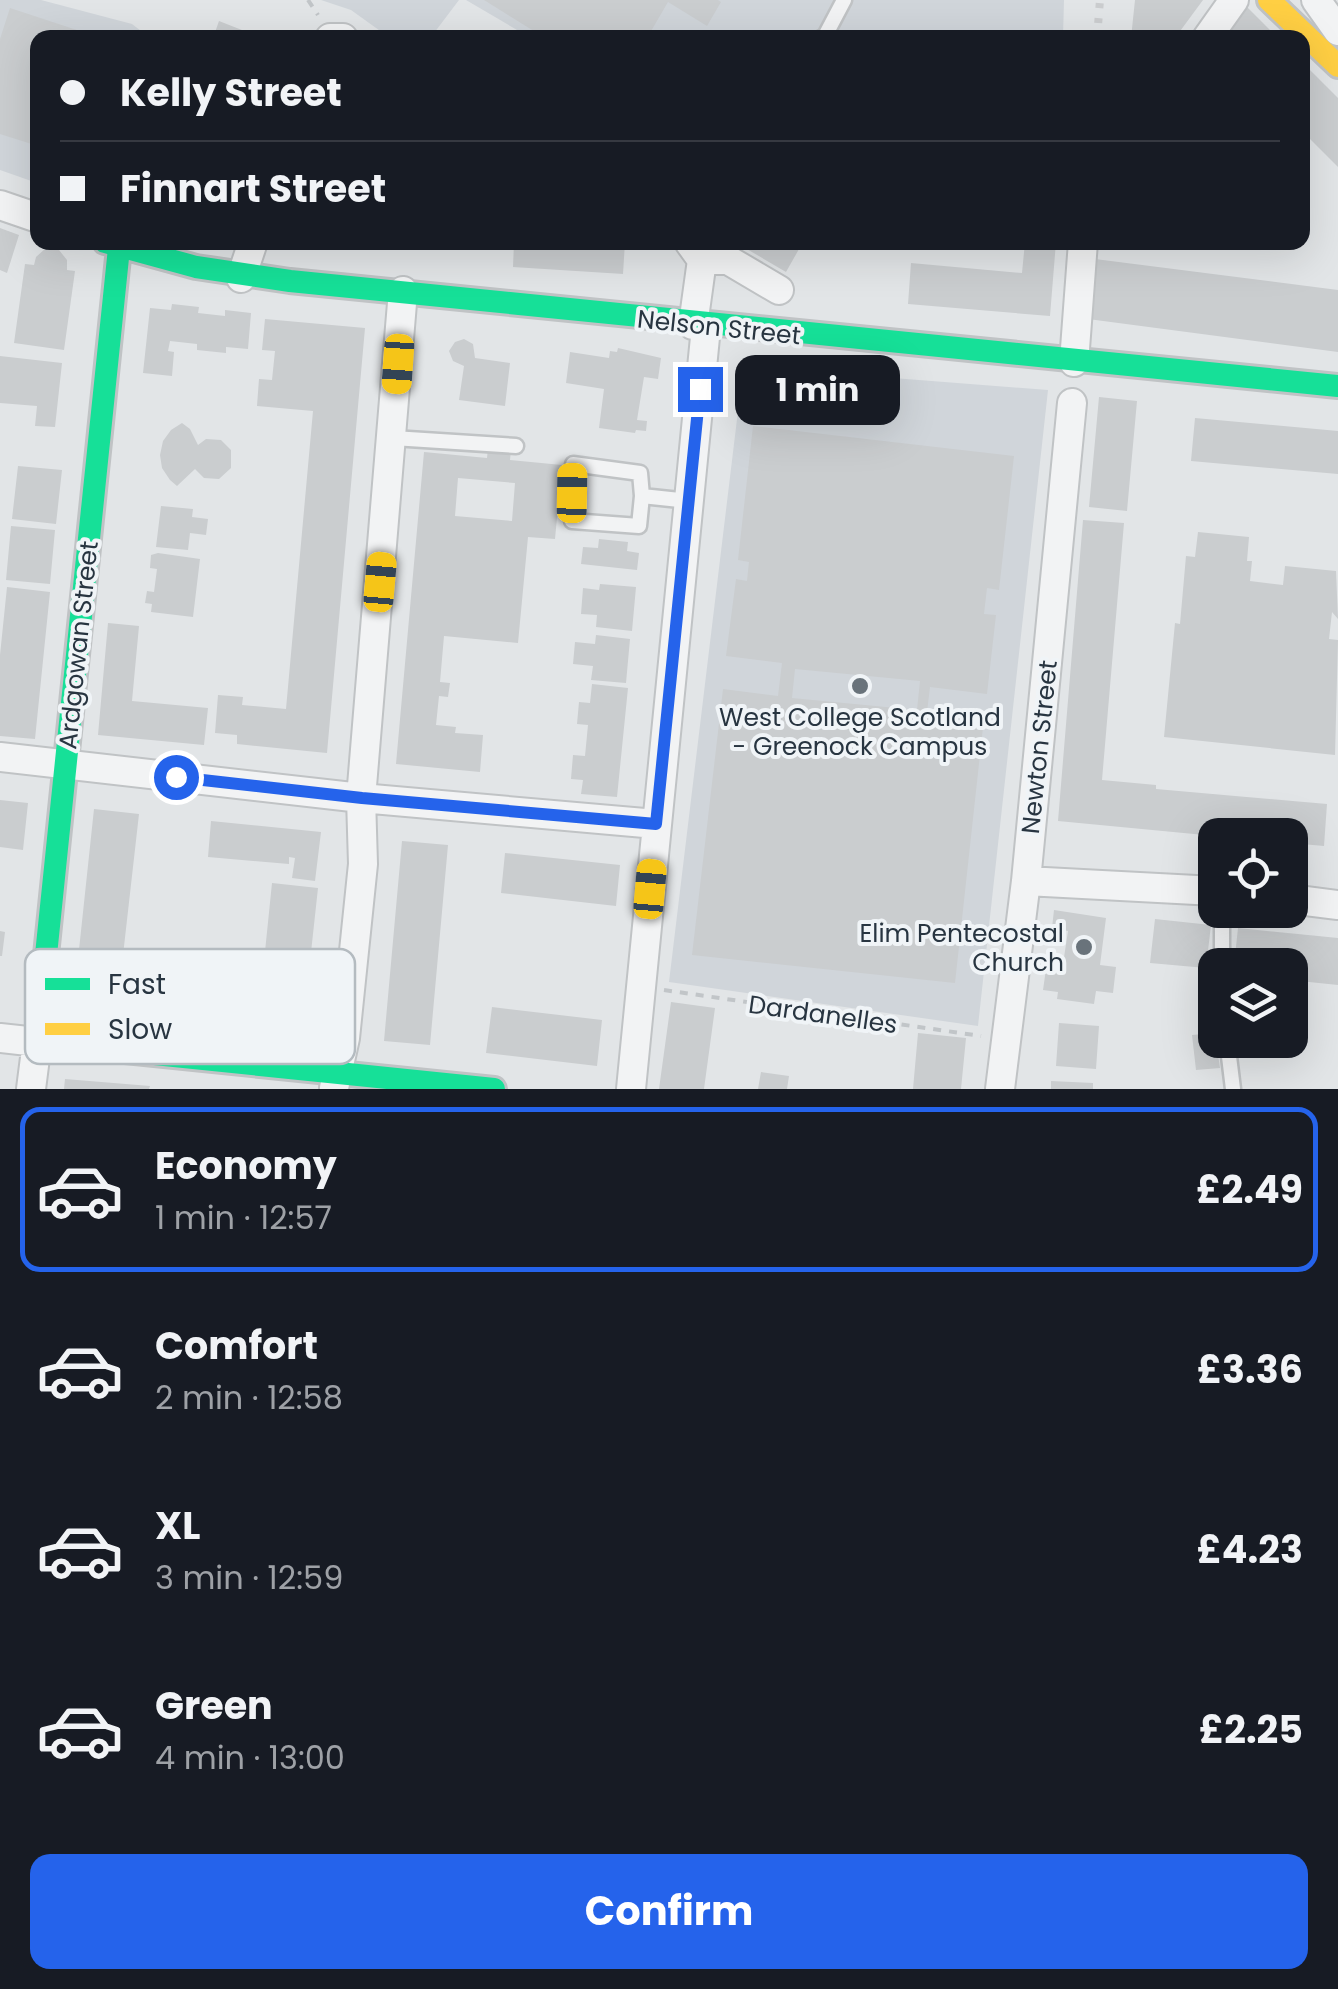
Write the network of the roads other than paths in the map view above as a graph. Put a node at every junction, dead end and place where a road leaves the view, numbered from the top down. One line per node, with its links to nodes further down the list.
1 (844, 0): 5 (lane)
2 (1234, 0): 6 (street)
3 (1268, 0): 7 (main road)
4 (1315, 0): 9 (street)
5 (828, 30)
6 (1213, 30)
7 (1307, 30)
8 (1310, 32): 9 (main road)
9 (1331, 48)
10 (0, 205): 11 (street)
11 (30, 215)
12 (126, 250): 29 (main road, Ardgowan Street)
13 (140, 250): 17 (main road, Nelson Street)
14 (251, 250): 17 (street)
15 (1082, 250): 21 (street)
16 (696, 251): 18 (street); 20 (street)
17 (241, 278): 19 (main road, Nelson Street)
18 (778, 290)
19 (402, 291): 20 (main road, Nelson Street); 24 (street)
20 (700, 326): 21 (main road, Nelson Street); 27 (street)
21 (1074, 362): 22 (main road, Nelson Street)
22 (1338, 386)
23 (1072, 404): 32 (street, Newton Street)
24 (393, 438): 25 (lane); 30 (street)
25 (516, 446)
26 (642, 496): 26 (lane); 27 (lane)
27 (689, 501): 31 (street)
28 (0, 757): 29 (street)
29 (66, 764): 30 (street); 36 (main road, Ardgowan Street)
30 (362, 798): 31 (street); 37 (street)
31 (656, 824): 46 (street)
32 (1026, 880): 33 (street); 47 (street, Newton Street)
33 (1198, 890)
34 (1308, 902): 35 (street)
35 (1338, 905)
36 (47, 949)
37 (355, 949)
38 (0, 1038): 39 (street)
39 (25, 1041)
40 (1229, 1058): 48 (lane)
41 (34, 1064): 44 (street)
42 (205, 1064): 43 (main road)
43 (334, 1081): 45 (main road)
44 (31, 1089)
45 (494, 1089)
46 (631, 1089)
47 (1000, 1089)
48 (1232, 1089)

